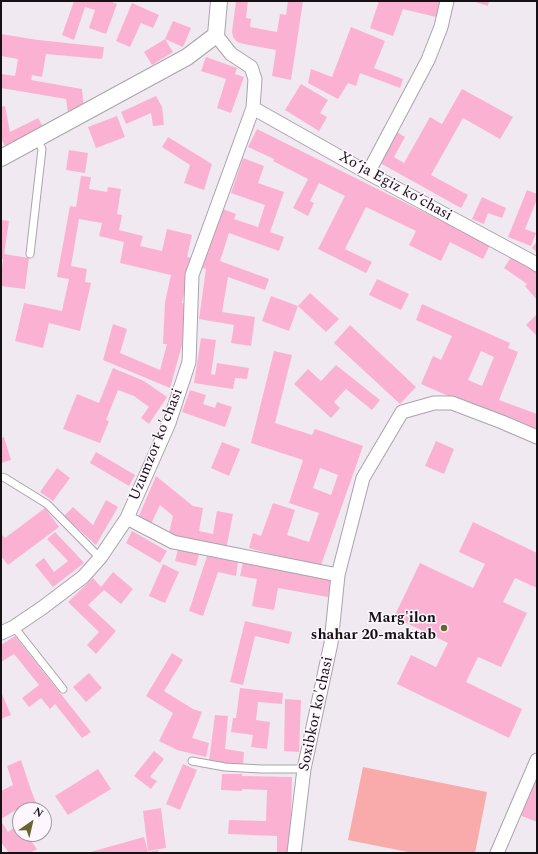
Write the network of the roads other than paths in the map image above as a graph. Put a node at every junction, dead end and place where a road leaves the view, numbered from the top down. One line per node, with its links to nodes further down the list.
1 (219, 1): 3 (street)
2 (447, 1): 7 (street)
3 (216, 35): 4 (street, Uzumzor ko'chasi); 5 (street)
4 (253, 108): 7 (street, Xoʻja Egiz koʻchasi); 12 (street, Uzumzor ko'chasi)
5 (38, 138): 6 (street); 8 (lane)
6 (1, 158)
7 (368, 173): 9 (street, Xoʻja Egiz koʻchasi)
8 (30, 254)
9 (537, 266)
10 (537, 437): 14 (street, Soxibkor ko'chasi)
11 (1, 477): 13 (lane)
12 (127, 518): 13 (street, Uzumzor ko'chasi); 14 (street)
13 (100, 558): 15 (street, Uzumzor ko'chasi)
14 (338, 575): 20 (street, Soxibkor ko'chasi)
15 (14, 627): 16 (street, Uzumzor ko'chasi); 17 (lane)
16 (1, 633)
17 (63, 689)
18 (537, 760): 22 (street)
19 (192, 761): 20 (lane)
20 (304, 769): 21 (street, Soxibkor ko'chasi)
21 (294, 853)
22 (497, 853)

